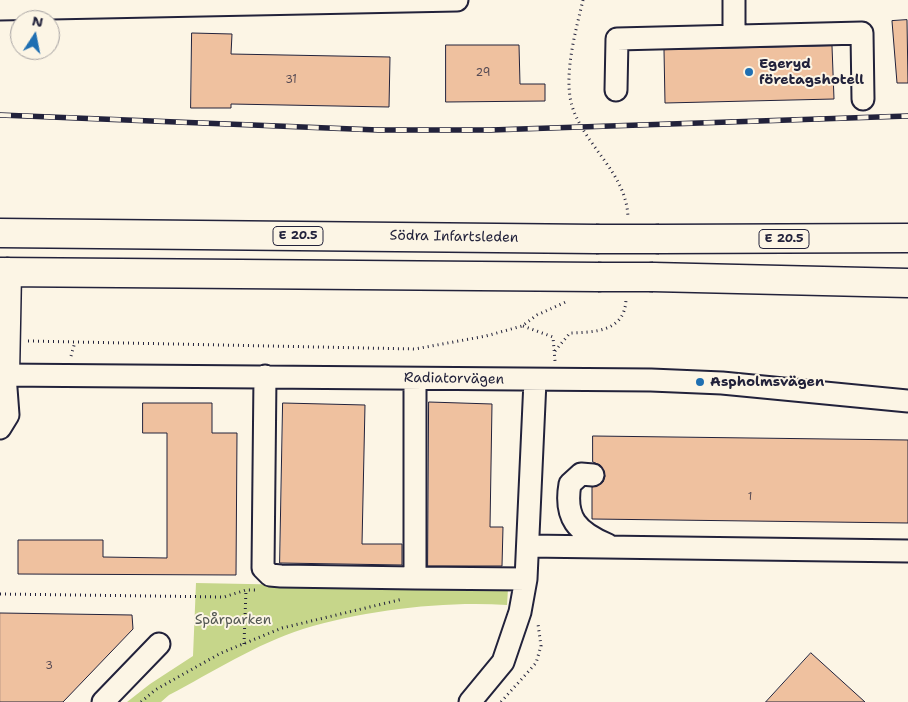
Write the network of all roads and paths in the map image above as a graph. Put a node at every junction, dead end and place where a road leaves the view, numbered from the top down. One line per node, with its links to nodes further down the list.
1 (457, 0): 4 (street)
2 (583, 0): 8 (path)
3 (734, 0): 5 (street)
4 (0, 9)
5 (734, 36): 6 (street); 7 (street)
6 (616, 90)
7 (863, 99)
8 (628, 215)
9 (0, 233): 10 (main road, Södra Infartsleden / E 20.5, bridge)
10 (908, 238)
11 (3, 272): 12 (main road, bridge); 16 (main road)
12 (908, 283)
13 (570, 300): 15 (path)
14 (626, 308): 15 (path)
15 (522, 326): 16 (path)
16 (6, 341): 17 (main road)
17 (3, 375): 18 (street, Radiatorvägen); 22 (street)
18 (265, 376): 19 (street, Radiatorvägen); 27 (street)
19 (415, 379): 20 (street, Radiatorvägen); 27 (street)
20 (535, 381): 21 (street, Radiatorvägen); 24 (street)
21 (908, 401)
22 (0, 428)
23 (593, 475): 25 (street)
24 (528, 546): 25 (street); 28 (street)
25 (613, 547): 26 (street)
26 (908, 550)
27 (415, 578): 28 (street)
28 (526, 579): 37 (street)
29 (246, 590): 30 (path); 31 (path); 34 (path)
30 (265, 590)
31 (0, 594)
32 (407, 598): 34 (path)
33 (159, 644): 35 (street)
34 (244, 644): 36 (path)
35 (103, 702)
36 (141, 702)
37 (470, 702)

